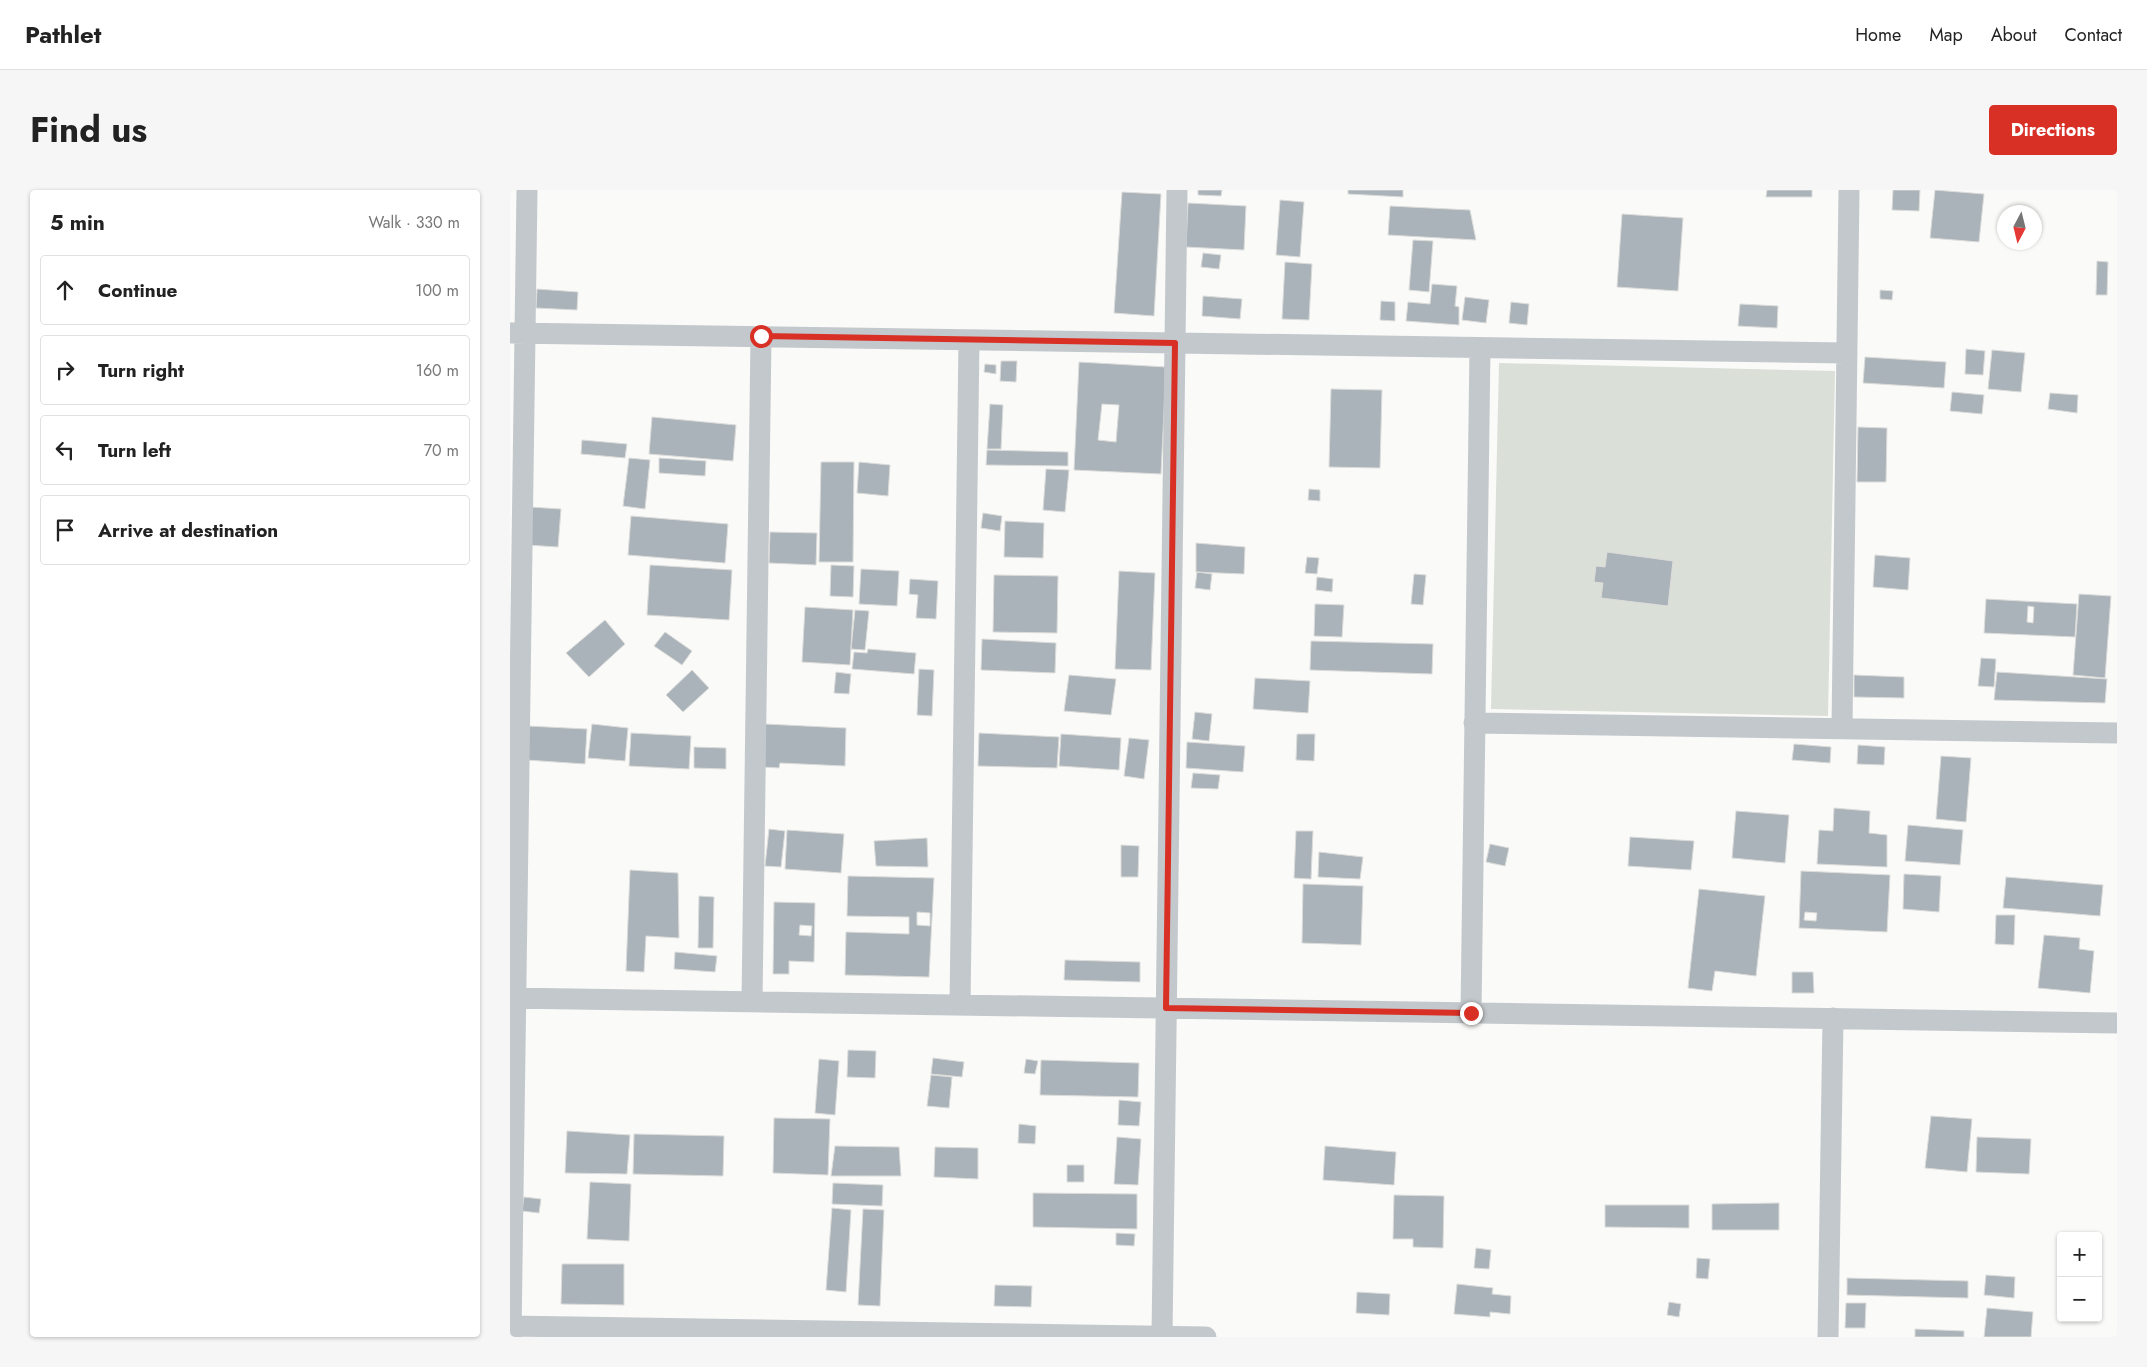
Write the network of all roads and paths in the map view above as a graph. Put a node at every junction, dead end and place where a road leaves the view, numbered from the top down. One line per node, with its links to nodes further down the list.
1 (527, 190): 4 (street)
2 (1178, 190): 7 (street)
3 (1849, 190): 9 (street)
4 (517, 333): 5 (street); 10 (street)
5 (761, 336): 6 (street); 16 (street)
6 (969, 340): 7 (street); 17 (street)
7 (1175, 343): 8 (street); 18 (street)
8 (1480, 348): 9 (street); 11 (street)
9 (1847, 353): 12 (street)
10 (517, 390): 14 (street)
11 (1474, 723): 12 (street); 19 (street)
12 (1842, 728): 13 (street)
13 (2117, 733)
14 (514, 853): 15 (street)
15 (513, 998): 16 (street); 22 (street)
16 (752, 1002): 17 (street)
17 (960, 1005): 18 (street)
18 (1166, 1008): 19 (street); 24 (street)
19 (1471, 1013): 20 (street)
20 (1833, 1018): 21 (street); 26 (street)
21 (2117, 1023)
22 (511, 1330): 23 (street)
23 (949, 1335): 24 (street)
24 (1162, 1337): 25 (street)
25 (1206, 1337)
26 (1828, 1337)

